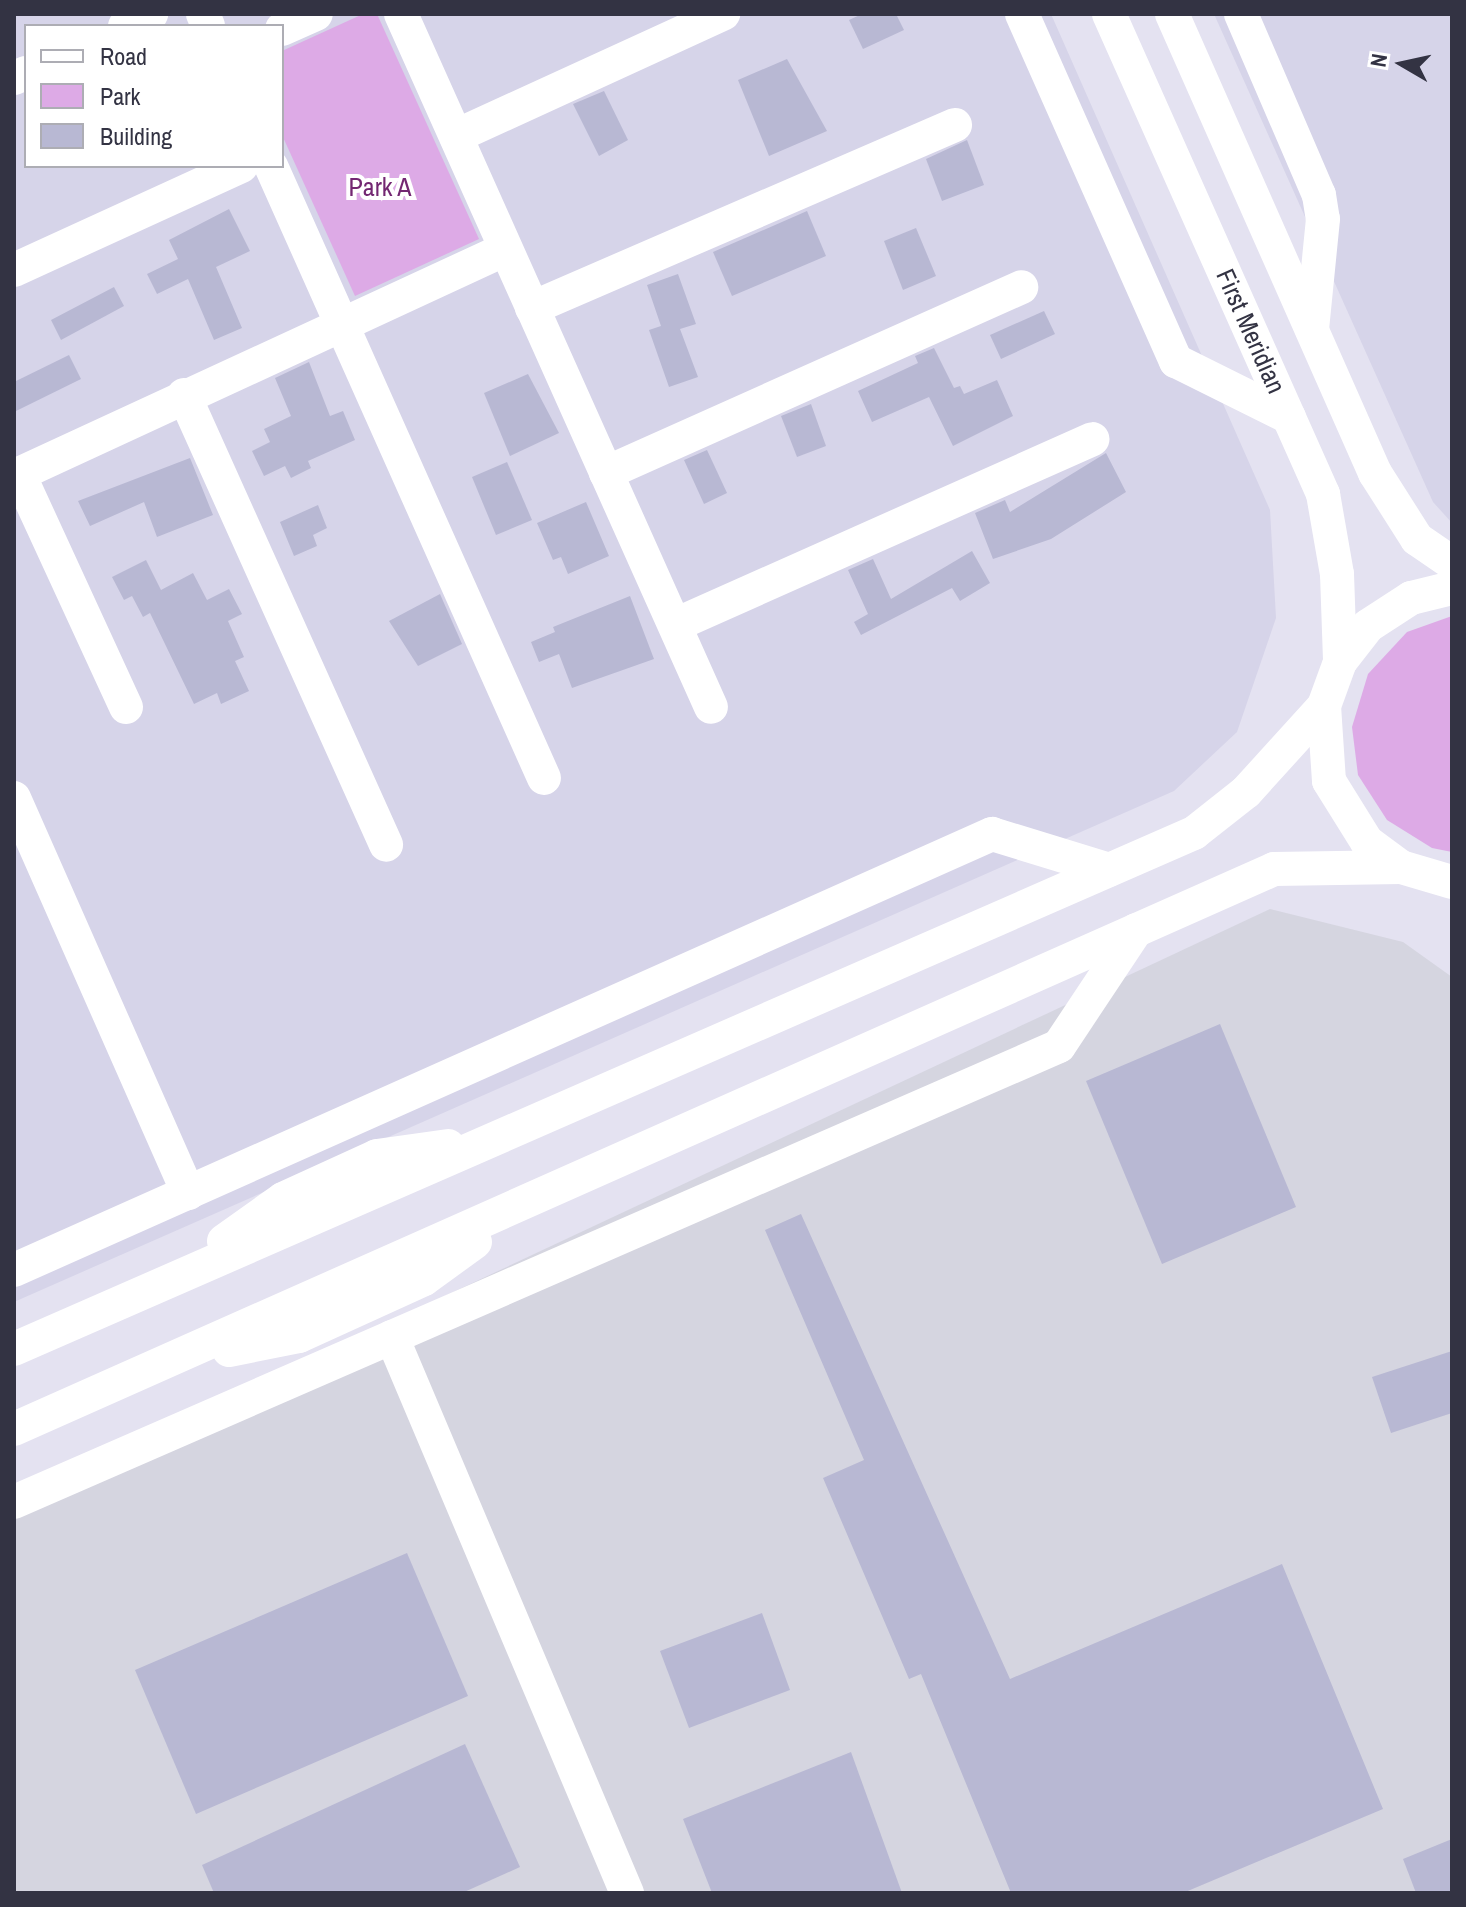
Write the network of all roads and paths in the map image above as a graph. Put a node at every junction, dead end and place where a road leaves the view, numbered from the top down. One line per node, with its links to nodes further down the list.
1 (151, 14): 9 (street)
2 (316, 14): 10 (street)
3 (401, 14): 12 (street)
4 (723, 14): 12 (street)
5 (1022, 14): 22 (street)
6 (1109, 14): 22 (street, First Meridian)
7 (1172, 14): 20 (street)
8 (1241, 14): 20 (street)
9 (129, 24)
10 (284, 28)
11 (955, 125): 18 (street)
12 (456, 136): 15 (street)
13 (237, 168): 16 (street)
14 (272, 168): 19 (street)
15 (506, 249): 18 (street); 19 (street)
16 (14, 270)
17 (1021, 287): 24 (street)
18 (532, 308): 24 (street)
19 (340, 321): 21 (street); 33 (street)
20 (1312, 330): 26 (street)
21 (184, 395): 25 (street); 35 (street)
22 (1289, 417): 29 (street, First Meridian)
23 (1092, 439): 28 (street)
24 (606, 473): 28 (street)
25 (16, 475): 31 (street)
26 (1452, 563)
27 (1452, 588): 29 (street)
28 (675, 625): 32 (street)
29 (1340, 662): 30 (street)
30 (1324, 706): 36 (street); 37 (street)
31 (126, 707)
32 (711, 707)
33 (544, 778)
34 (14, 798): 40 (street)
35 (386, 845)
36 (1401, 867): 38 (street); 39 (street)
37 (1109, 870): 40 (street); 43 (street)
38 (1452, 882)
39 (1137, 930): 42 (street); 44 (street)
40 (188, 1193): 41 (street)
41 (14, 1270)
42 (392, 1337): 45 (street); 46 (street)
43 (14, 1349)
44 (14, 1429)
45 (14, 1502)
46 (627, 1893)

